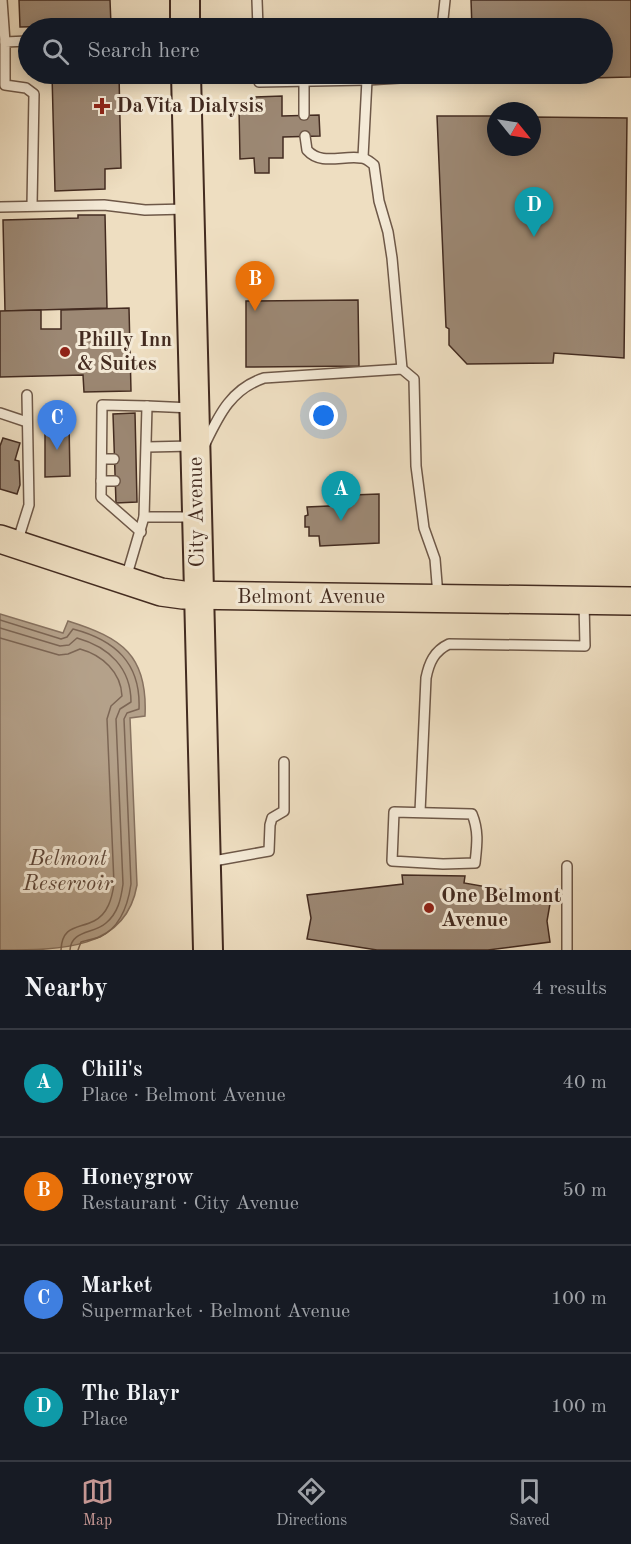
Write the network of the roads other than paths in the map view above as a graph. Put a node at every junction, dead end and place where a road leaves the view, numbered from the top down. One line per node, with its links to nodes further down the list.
1 (2, 0): 9 (lane)
2 (184, 0): 5 (highway)
3 (258, 0): 6 (lane)
4 (445, 0): 7 (lane)
5 (185, 18)
6 (258, 18)
7 (443, 18)
8 (18, 41): 9 (lane)
9 (5, 42): 16 (lane)
10 (186, 84): 18 (highway, City Avenue)
11 (304, 84): 13 (lane)
12 (367, 84): 15 (lane)
13 (304, 115)
14 (305, 136): 15 (lane)
15 (363, 158): 19 (lane)
16 (32, 205): 17 (lane); 18 (lane)
17 (0, 207)
18 (190, 209): 22 (highway, City Avenue)
19 (402, 369): 30 (lane); 42 (lane)
20 (27, 395): 24 (lane)
21 (147, 406): 22 (lane); 25 (lane); 26 (lane)
22 (195, 408): 30 (highway, City Avenue)
23 (0, 412): 24 (lane)
24 (27, 422): 39 (lane)
25 (147, 435): 28 (lane); 29 (lane)
26 (102, 436): 27 (lane); 32 (lane)
27 (114, 436)
28 (135, 436)
29 (147, 452): 30 (lane); 31 (lane); 36 (lane)
30 (196, 454): 37 (highway, City Avenue)
31 (136, 458)
32 (102, 459): 33 (lane); 34 (lane)
33 (114, 459)
34 (101, 481): 35 (lane); 38 (lane)
35 (115, 481)
36 (144, 517): 37 (lane); 38 (lane)
37 (198, 517): 41 (highway, City Avenue)
38 (141, 532): 40 (lane)
39 (8, 542): 40 (main road, Belmont Avenue)
40 (125, 580): 41 (main road, Belmont Avenue)
41 (200, 596): 42 (main road, Belmont Avenue); 47 (highway, City Avenue)
42 (438, 598): 43 (main road, Belmont Avenue)
43 (584, 600): 44 (main road, Belmont Avenue); 46 (lane)
44 (631, 601)
45 (284, 762): 47 (lane)
46 (420, 812): 46 (lane)
47 (206, 862): 49 (highway, City Avenue)
48 (567, 866): 50 (lane)
49 (208, 950)
50 (567, 950)

